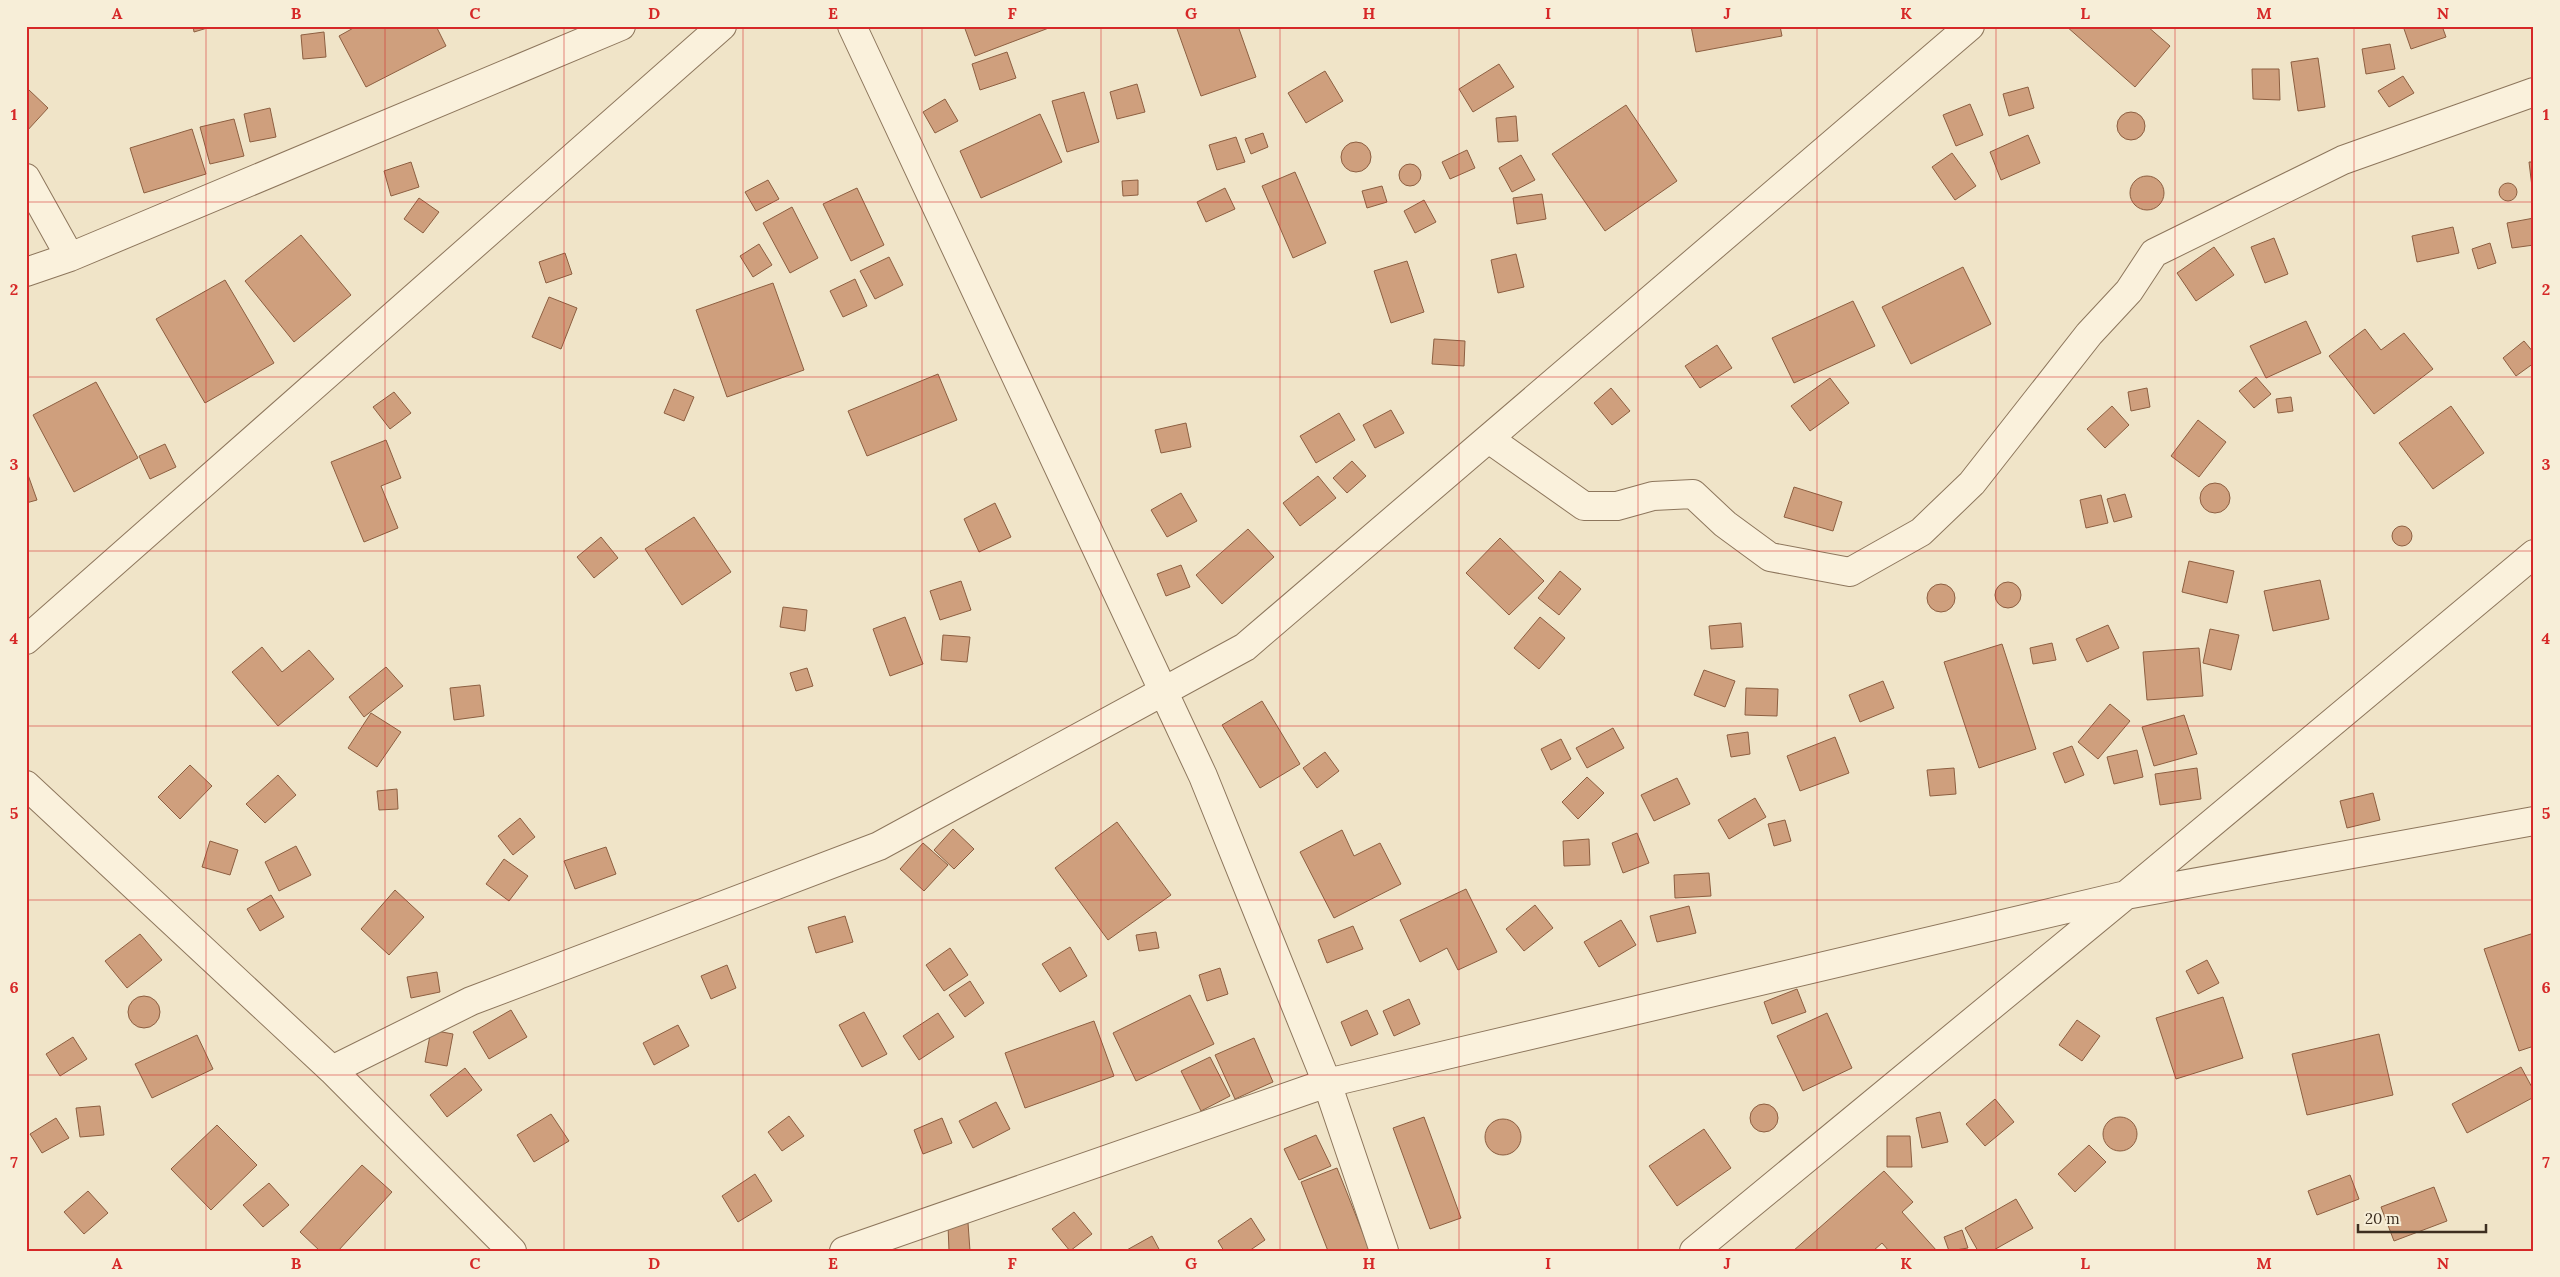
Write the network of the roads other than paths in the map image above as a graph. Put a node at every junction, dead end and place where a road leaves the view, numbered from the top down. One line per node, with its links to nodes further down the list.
1 (621, 26): 7 (street)
2 (722, 26): 11 (street)
3 (852, 26): 12 (street)
4 (1970, 26): 9 (street)
5 (2534, 92): 9 (street)
6 (26, 178): 7 (street)
7 (70, 257): 8 (street)
8 (26, 272)
9 (1489, 439): 12 (street)
10 (2534, 554): 15 (street)
11 (26, 640)
12 (1165, 692): 16 (street); 17 (street)
13 (26, 785): 16 (street)
14 (2534, 821): 15 (street)
15 (2126, 895): 17 (street); 21 (street)
16 (332, 1070): 18 (street)
17 (1327, 1083): 19 (street); 20 (street)
18 (512, 1251)
19 (844, 1251)
20 (1384, 1251)
21 (1694, 1251)

